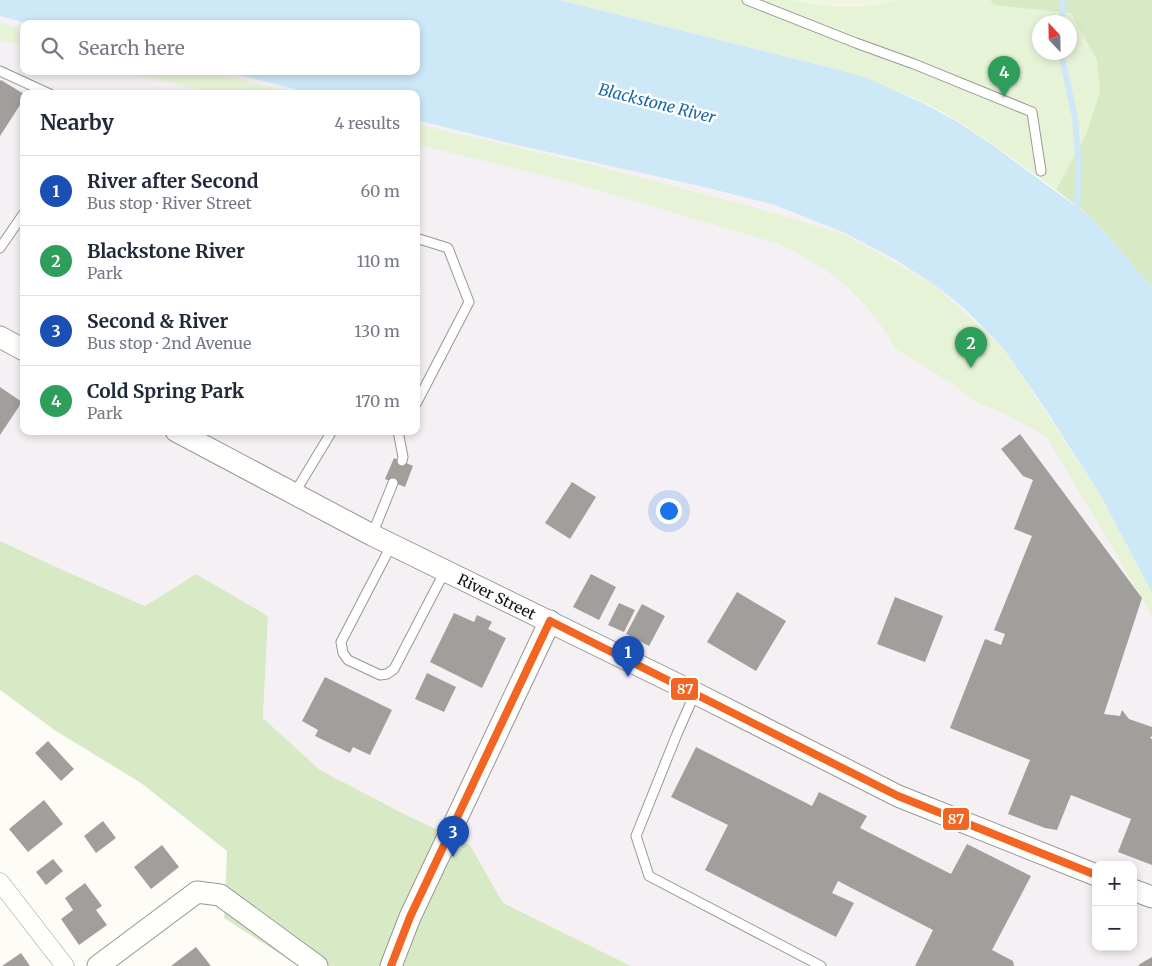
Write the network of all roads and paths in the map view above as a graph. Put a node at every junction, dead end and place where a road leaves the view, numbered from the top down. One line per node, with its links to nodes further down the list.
1 (747, 0): 4 (lane)
2 (0, 71): 3 (lane)
3 (41, 90)
4 (1041, 171)
5 (20, 220): 7 (lane)
6 (420, 239): 10 (lane)
7 (0, 248)
8 (0, 337): 9 (street)
9 (20, 348)
10 (420, 396)
11 (183, 435): 16 (street, River Street)
12 (330, 435): 16 (lane)
13 (399, 435): 14 (lane)
14 (402, 460)
15 (393, 483): 17 (lane)
16 (294, 494): 17 (street, River Street)
17 (372, 535): 18 (street, River Street)
18 (392, 544): 19 (street, River Street); 19 (lane)
19 (445, 570): 20 (street, River Street)
20 (550, 621): 21 (street, River Street); 29 (street)
21 (695, 693): 22 (street, River Street); 30 (lane)
22 (1092, 873)
23 (0, 882): 26 (street)
24 (1137, 892): 25 (street)
25 (1152, 898)
26 (65, 966)
27 (98, 966): 28 (street)
28 (317, 966)
29 (391, 966)
30 (821, 966)

